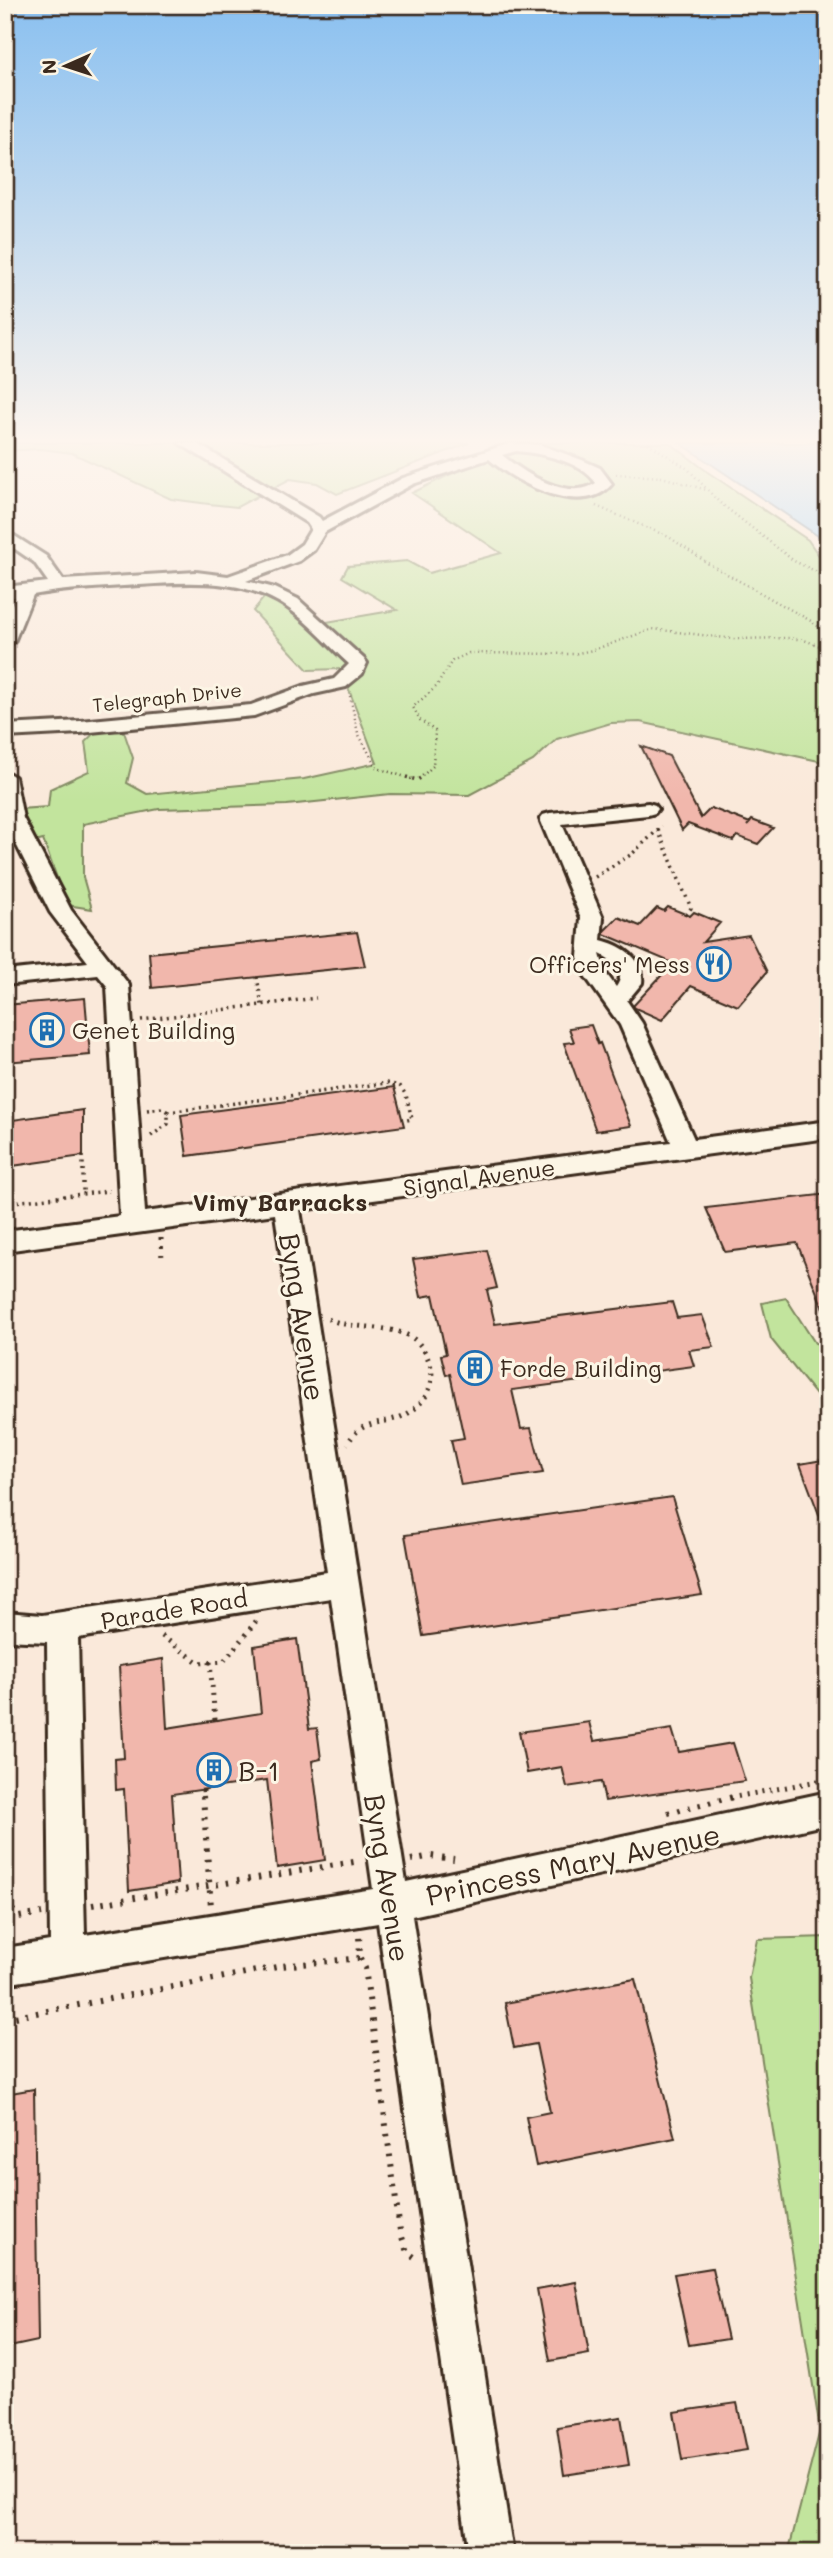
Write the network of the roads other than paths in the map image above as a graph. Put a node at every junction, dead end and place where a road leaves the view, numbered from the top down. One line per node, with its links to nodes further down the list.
1 (42, 562): 4 (street)
2 (280, 562): 3 (street)
3 (229, 580): 4 (street); 8 (street, Telegraph Drive)
4 (58, 585): 6 (street)
5 (5, 592): 6 (street)
6 (26, 592): 7 (street)
7 (5, 642)
8 (5, 731)
9 (5, 777): 13 (street)
10 (648, 809): 11 (street)
11 (550, 819): 12 (street)
12 (591, 944): 15 (street); 15 (street)
13 (104, 967): 14 (street); 19 (street)
14 (5, 978)
15 (613, 1000): 17 (street)
16 (828, 1129): 17 (street, Signal Avenue)
17 (686, 1149): 18 (street, Signal Avenue)
18 (286, 1203): 19 (street, Signal Avenue); 21 (street, Byng Avenue)
19 (133, 1224): 20 (street, Signal Avenue)
20 (5, 1241)
21 (343, 1583): 23 (street, Parade Road); 25 (street, Byng Avenue)
22 (5, 1626): 23 (street, Parade Road)
23 (62, 1626): 26 (street)
24 (828, 1808): 25 (street, Princess Mary Avenue)
25 (392, 1903): 26 (street, Princess Mary Avenue); 28 (street, Byng Avenue)
26 (68, 1955): 27 (street, Princess Mary Avenue)
27 (5, 1966)
28 (491, 2553)

